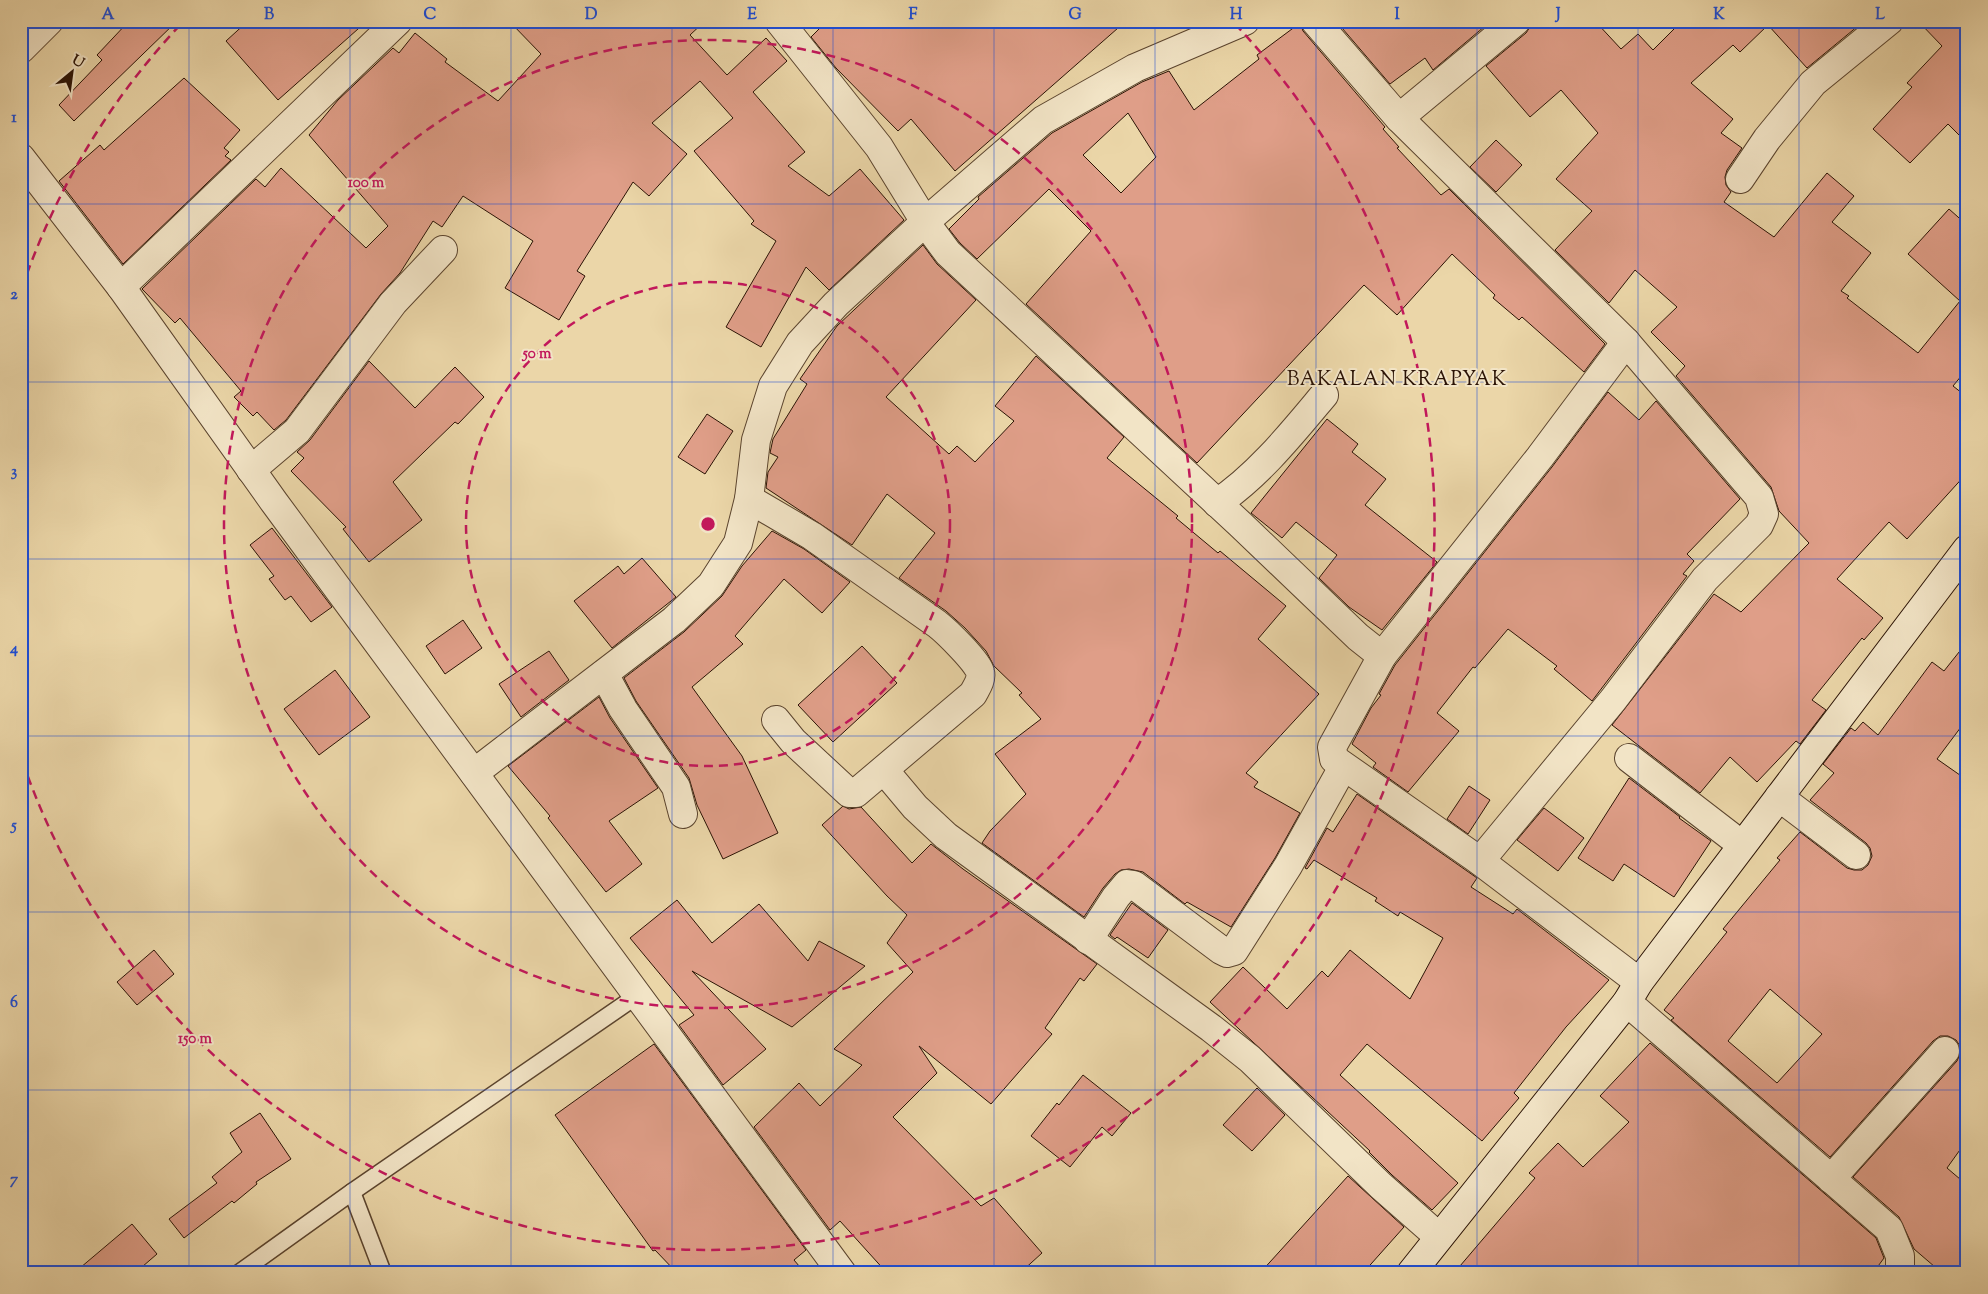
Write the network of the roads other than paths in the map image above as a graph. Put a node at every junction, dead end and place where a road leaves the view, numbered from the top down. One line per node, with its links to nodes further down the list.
1 (50, 21): 8 (street)
2 (398, 21): 14 (street)
3 (780, 21): 12 (street)
4 (1245, 21): 12 (street)
5 (1315, 21): 9 (street)
6 (1516, 21): 9 (street)
7 (1889, 21): 11 (street)
8 (21, 49)
9 (1399, 118): 15 (street)
10 (21, 158): 14 (street)
11 (1740, 179)
12 (925, 222): 18 (street); 19 (street)
13 (443, 250): 17 (street)
14 (121, 287): 17 (street)
15 (1626, 342): 21 (street); 32 (street)
16 (1324, 396): 19 (street)
17 (251, 470): 27 (street)
18 (748, 498): 22 (street); 26 (street)
19 (1217, 503): 21 (street)
20 (1967, 549): 28 (street)
21 (1382, 656): 25 (street)
22 (604, 674): 27 (street); 29 (street)
23 (776, 720): 26 (street)
24 (1629, 758): 30 (street)
25 (1343, 767): 32 (street); 33 (street)
26 (884, 770): 33 (street)
27 (474, 772): 35 (street)
28 (1778, 797): 30 (street); 31 (street)
29 (683, 814)
30 (1742, 845): 34 (street)
31 (1856, 855)
32 (1480, 861): 34 (street)
33 (1088, 940): 39 (street)
34 (1633, 992): 37 (street); 39 (street)
35 (638, 995): 38 (lane); 42 (street)
36 (1944, 1051): 37 (street)
37 (1831, 1179): 44 (street)
38 (352, 1192): 40 (lane); 41 (lane)
39 (1439, 1237): 43 (street)
40 (239, 1273)
41 (383, 1273)
42 (842, 1273)
43 (1411, 1273)
44 (1900, 1273)

